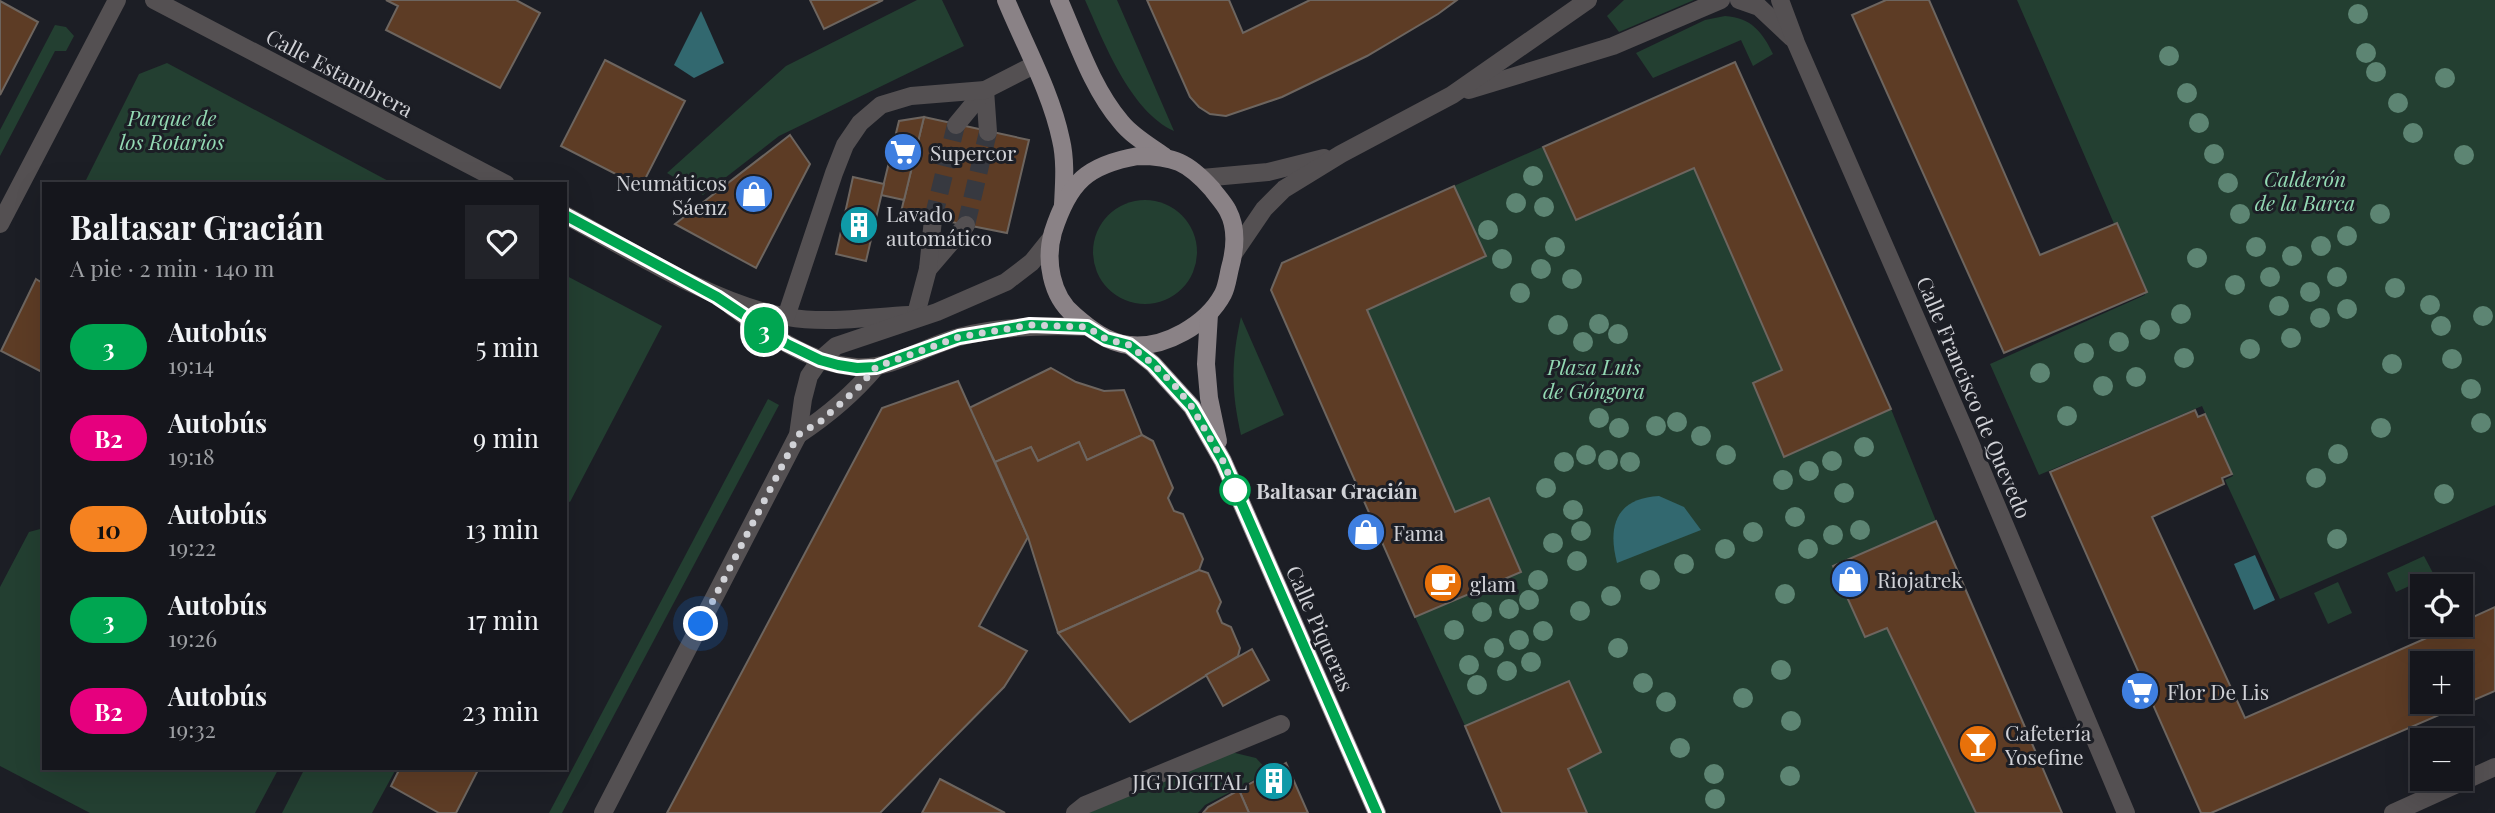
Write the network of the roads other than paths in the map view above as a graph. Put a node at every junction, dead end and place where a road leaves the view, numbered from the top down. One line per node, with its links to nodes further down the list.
1 (117, 0): 22 (street)
2 (154, 0): 18 (street, Calle Estambrera)
3 (1006, 0): 10 (main road)
4 (1059, 0): 16 (main road)
5 (1588, 0): 12 (street)
6 (1721, 0): 12 (street)
7 (1739, 0): 9 (street)
8 (1780, 0): 9 (street, Calle Francisco de Quevedo)
9 (1796, 43): 45 (street, Calle Francisco de Quevedo)
10 (1034, 65): 11 (street); 19 (main road)
11 (985, 90): 13 (street); 14 (street); 31 (street)
12 (1452, 95): 15 (street)
13 (956, 125)
14 (988, 132)
15 (1341, 154): 17 (street); 25 (street)
16 (1164, 156): 17 (main road); 19 (main road)
17 (1202, 178): 25 (main road)
18 (502, 182)
19 (1063, 205): 24 (main road)
20 (567, 216): 27 (street)
21 (933, 219): 26 (street)
22 (0, 224)
23 (966, 225): 26 (street)
24 (1052, 237): 28 (street); 32 (main road)
25 (1234, 253): 30 (main road)
26 (928, 269): 29 (street)
27 (717, 297): 31 (street); 33 (street)
28 (937, 312): 29 (street); 35 (street)
29 (916, 314): 31 (street)
30 (1209, 314): 34 (main road); 39 (main road, Calle Piqueras)
31 (786, 317)
32 (1087, 327): 34 (main road); 36 (street)
33 (787, 344): 35 (street); 37 (street)
34 (1129, 345): 39 (main road, Calle Piqueras)
35 (820, 360): 36 (street); 37 (street)
36 (876, 367): 38 (street)
37 (809, 376): 38 (street)
38 (798, 435): 42 (street)
39 (1223, 461): 44 (main road, Calle Piqueras)
40 (1281, 724): 43 (street)
41 (2495, 768): 46 (street)
42 (603, 813)
43 (1075, 813)
44 (1377, 813)
45 (2126, 813)
46 (2393, 813)

